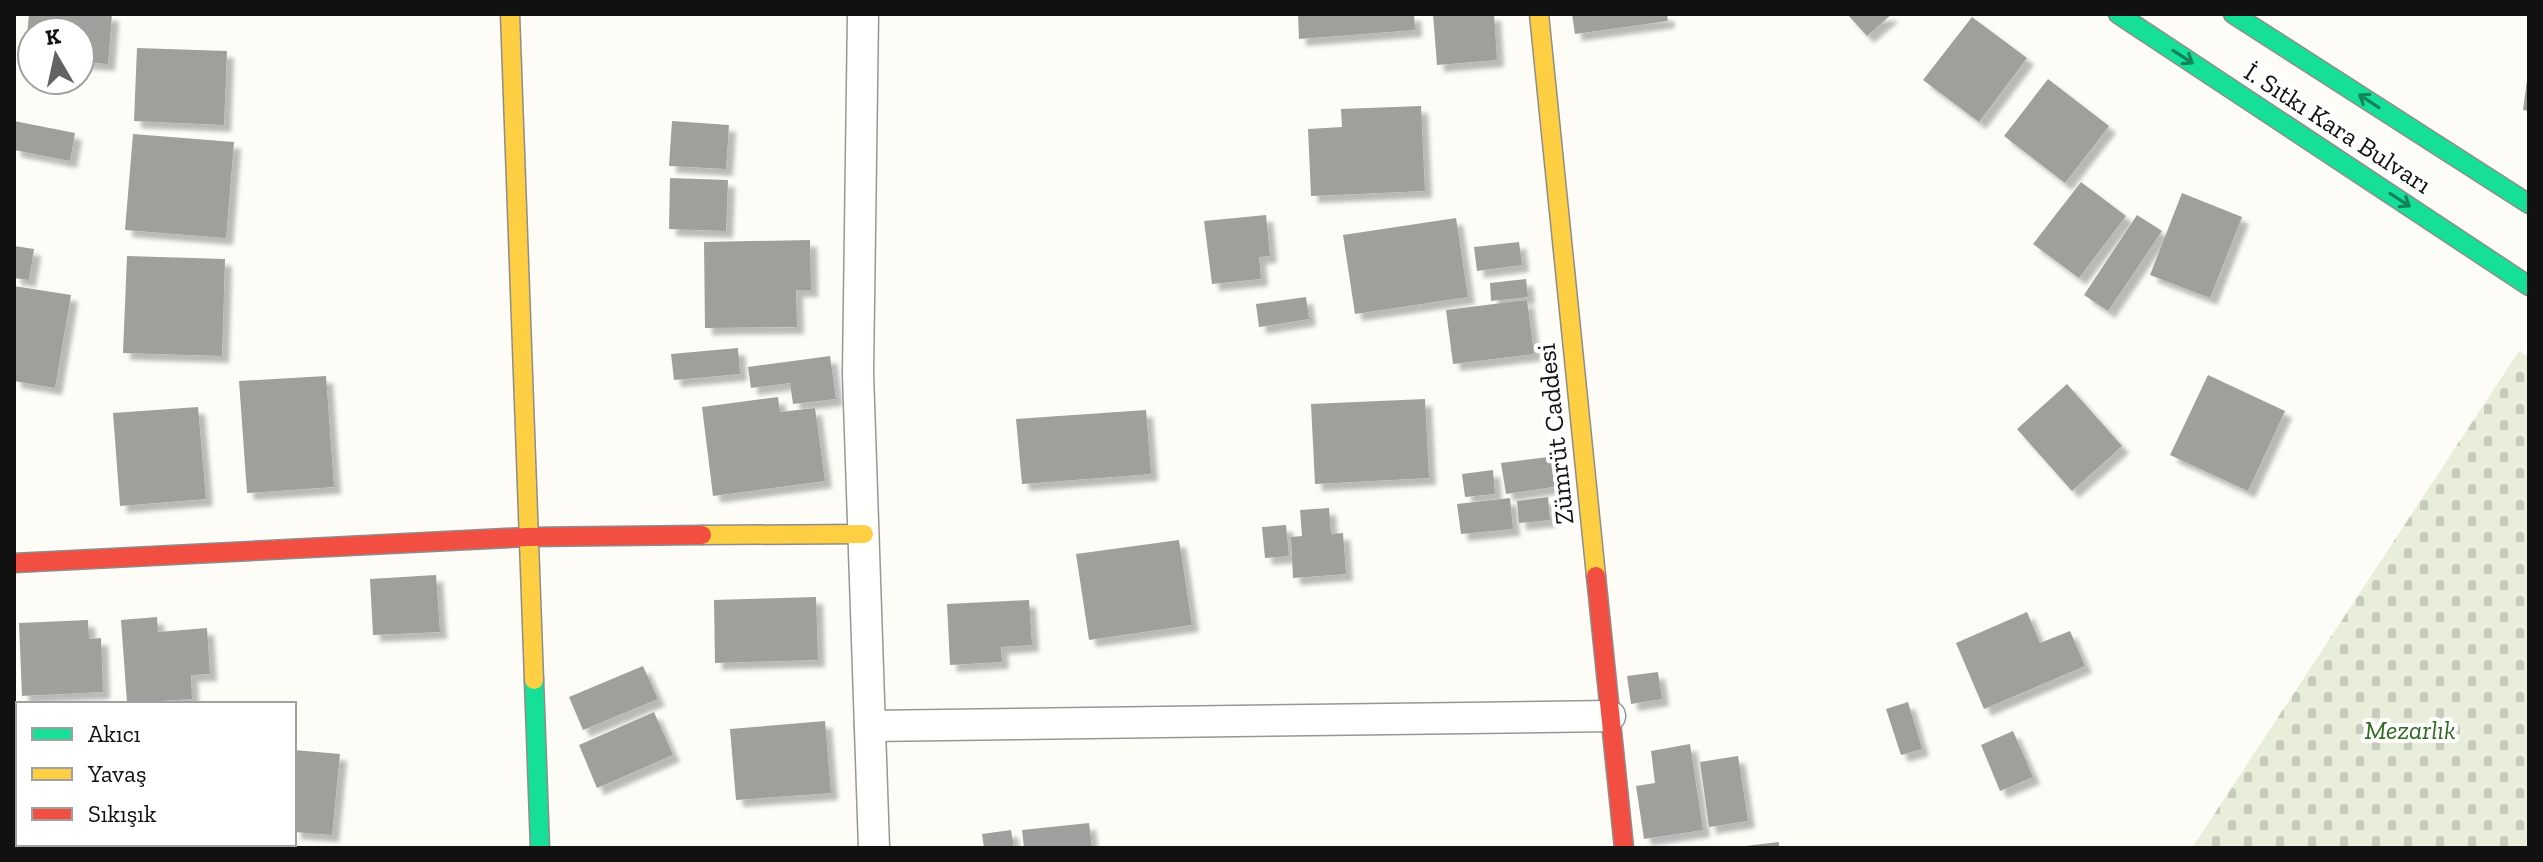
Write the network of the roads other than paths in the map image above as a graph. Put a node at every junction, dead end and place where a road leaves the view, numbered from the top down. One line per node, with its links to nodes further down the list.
1 (510, 14): 9 (street)
2 (863, 14): 8 (street)
3 (1539, 14): 11 (street, Zümrüt Caddesi)
4 (2118, 14): 7 (street, İ. Sıtkı Kara Bulvarı, one-way to 7)
5 (2233, 14): 6 (street, İ. Sıtkı Kara Bulvarı, one-way to 5)
6 (2529, 204)
7 (2529, 286)
8 (864, 534): 9 (street); 12 (street)
9 (527, 537): 10 (street); 13 (street)
10 (14, 563)
11 (1610, 716): 12 (street); 15 (street, Zümrüt Caddesi)
12 (870, 726): 14 (street)
13 (540, 848)
14 (874, 848)
15 (1624, 848)

